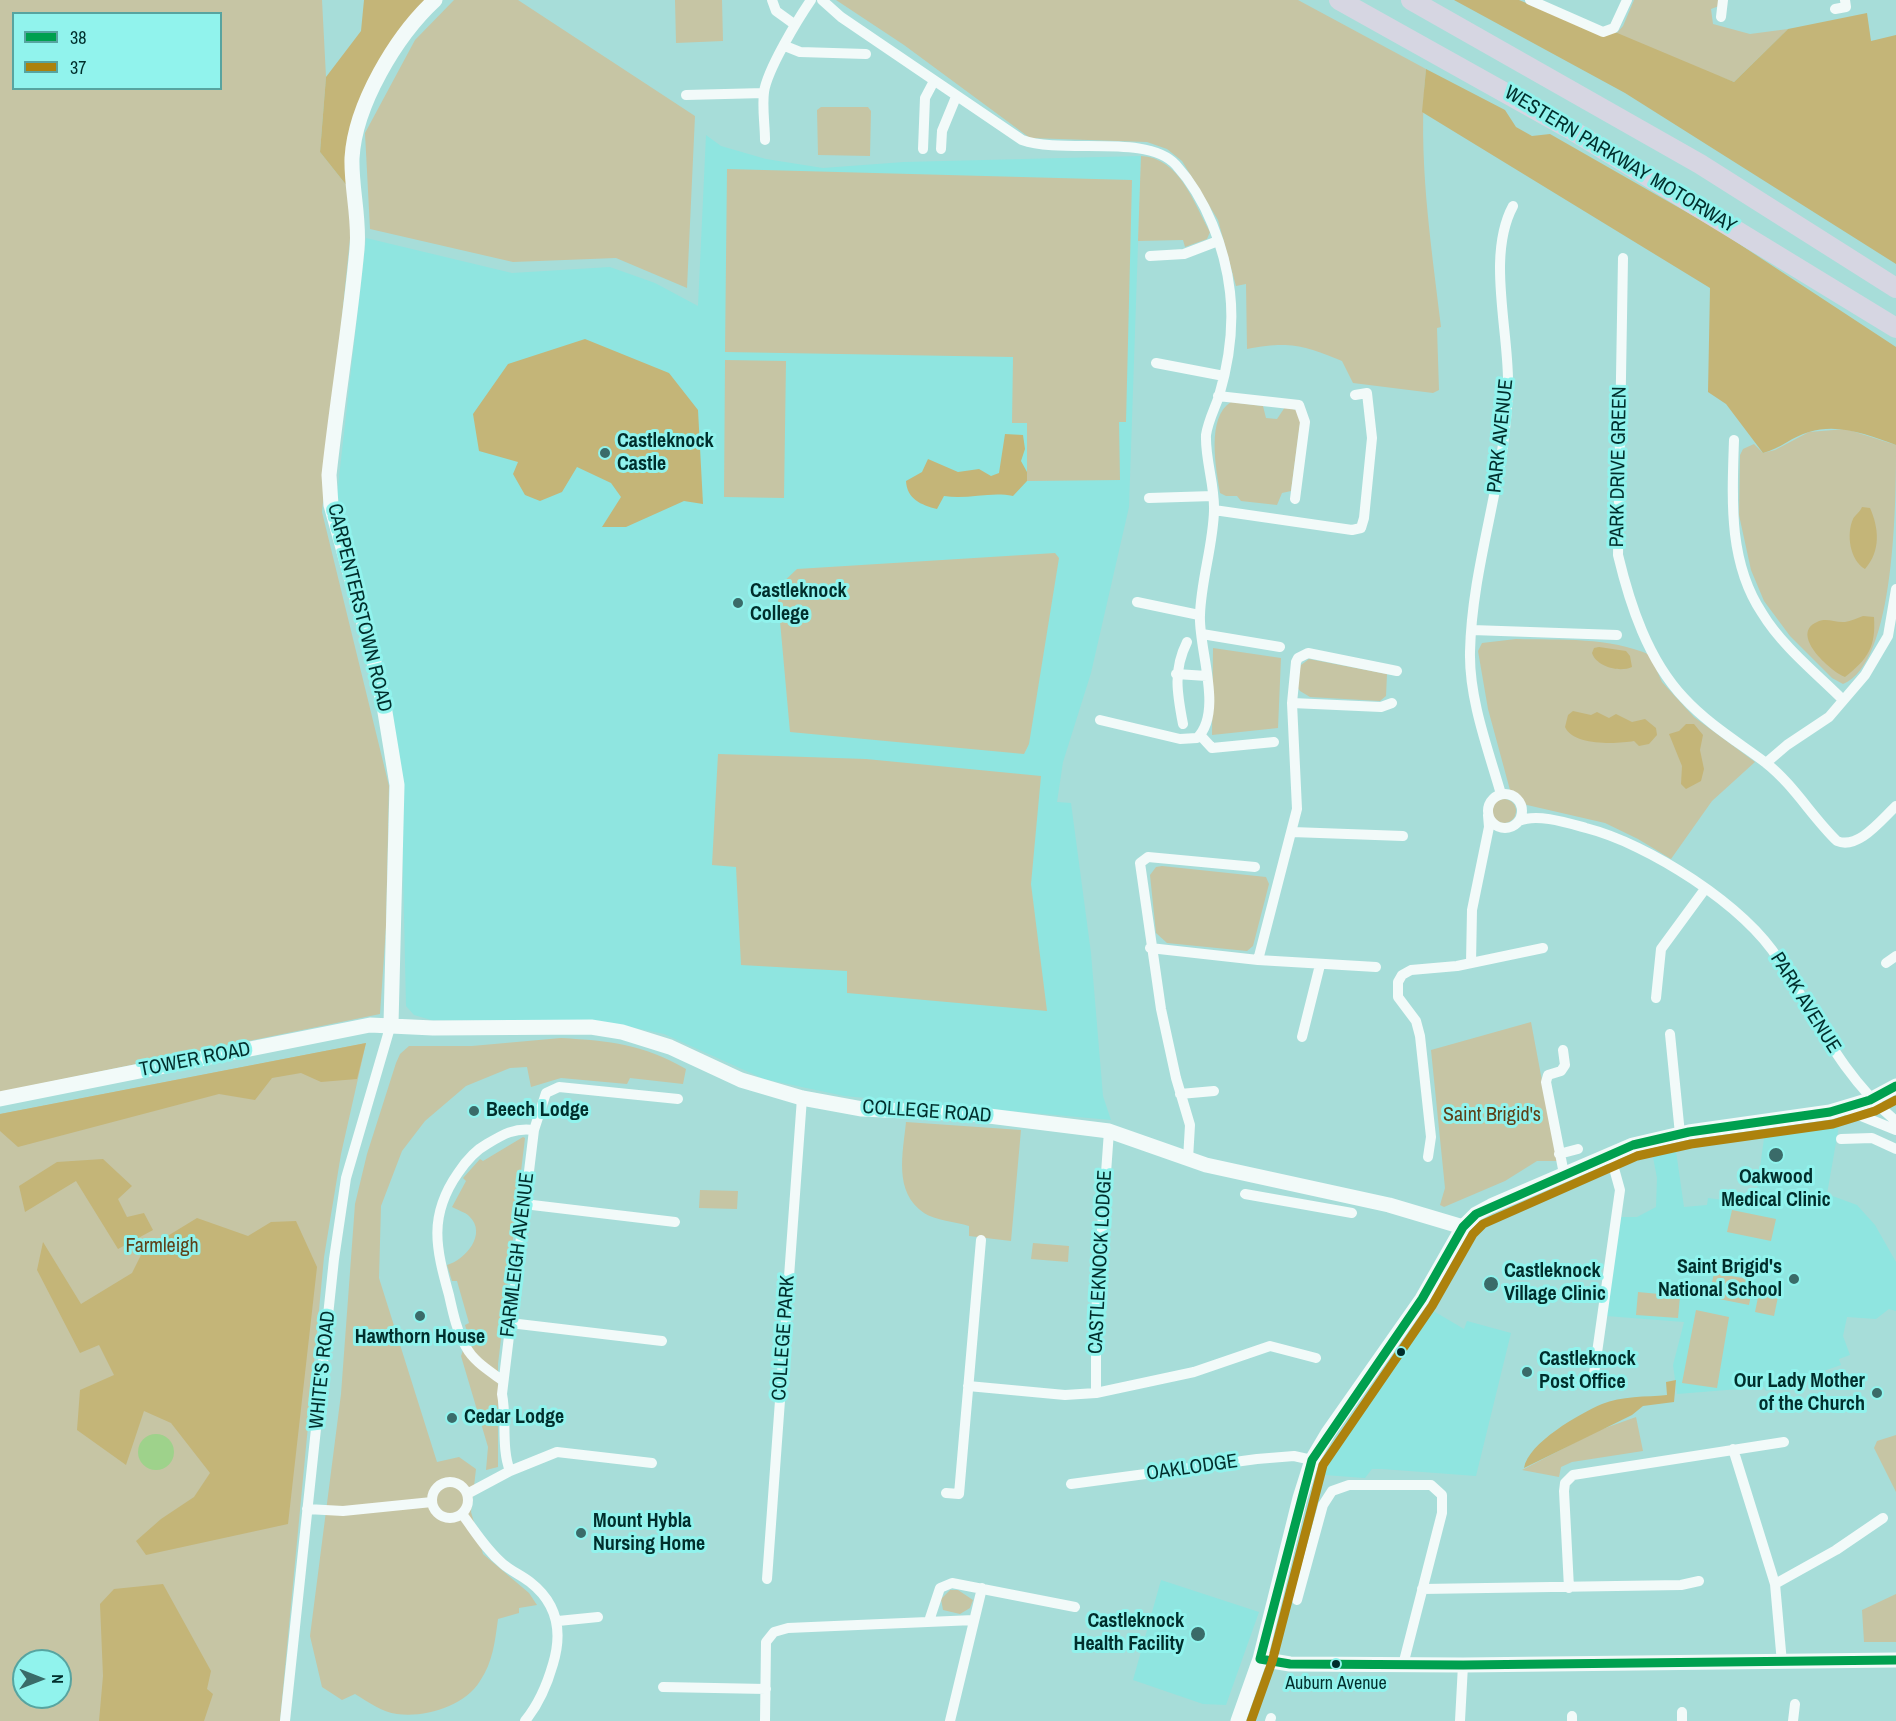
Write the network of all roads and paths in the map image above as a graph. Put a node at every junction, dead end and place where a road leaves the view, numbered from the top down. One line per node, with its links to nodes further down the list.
1 (435, 0): 74 (street, CARPENTERSTOWN ROAD)
2 (772, 0): 13 (street)
3 (811, 0): 13 (street)
4 (822, 0): 16 (street)
5 (1339, 0): 28 (highway, WESTERN PARKWAY MOTORWAY)
6 (1411, 0): 27 (highway, WESTERN PARKWAY MOTORWAY)
7 (1530, 0): 8 (street)
8 (1628, 0)
9 (1723, 0): 12 (street)
10 (1845, 0): 11 (street)
11 (1835, 9)
12 (1721, 17)
13 (794, 24): 14 (street)
14 (785, 46): 15 (street); 17 (street)
15 (866, 54)
16 (934, 81): 19 (street); 22 (street)
17 (764, 93): 18 (street); 20 (street)
18 (686, 95)
19 (956, 97): 21 (street); 24 (street)
20 (765, 140)
21 (941, 148)
22 (923, 149)
23 (1514, 206): 41 (street, PARK AVENUE)
24 (1218, 240): 25 (street); 30 (street)
25 (1150, 256)
26 (1623, 258): 56 (street, PARK DRIVE GREEN)
27 (1896, 288)
28 (1896, 328)
29 (1156, 363): 30 (street)
30 (1224, 376): 32 (street)
31 (1355, 395): 37 (street)
32 (1218, 396): 34 (street); 36 (street)
33 (1734, 440): 49 (street)
34 (1214, 496): 35 (street); 37 (street)
35 (1149, 498)
36 (1295, 499)
37 (1214, 510): 40 (street)
38 (1896, 590): 49 (street)
39 (1137, 602): 40 (street)
40 (1199, 615): 42 (street)
41 (1472, 630): 43 (street); 57 (street, PARK AVENUE)
42 (1202, 634): 45 (street); 48 (street)
43 (1617, 635)
44 (1187, 642): 47 (street)
45 (1271, 657)
46 (1397, 671): 50 (street)
47 (1176, 674): 48 (street); 53 (street)
48 (1207, 676): 54 (street)
49 (1843, 700): 56 (street)
50 (1292, 703): 51 (street); 61 (street)
51 (1392, 703)
52 (1100, 720): 54 (street)
53 (1183, 724)
54 (1200, 735): 55 (street)
55 (1274, 742)
56 (1766, 763): 58 (street, PARK DRIVE GREEN)
57 (1501, 794): 59 (street); 60 (street)
58 (1896, 806)
59 (1488, 815): 60 (street); 69 (street)
60 (1519, 820): 64 (street, PARK AVENUE)
61 (1292, 832): 62 (street); 68 (street)
62 (1403, 836)
63 (1255, 867): 65 (street)
64 (1705, 889): 73 (street); 84 (street, PARK AVENUE)
65 (1150, 948): 68 (street); 80 (street)
66 (1543, 948): 69 (street)
67 (1896, 956): 70 (street)
68 (1258, 960): 71 (street)
69 (1471, 963): 97 (street)
70 (1886, 963)
71 (1320, 965): 72 (street); 76 (street)
72 (1376, 967)
73 (1656, 998)
74 (391, 1024): 81 (street, COLLEGE ROAD); 82 (street, TOWER ROAD); 124 (street, WHITE'S ROAD)
75 (1670, 1034): 91 (street)
76 (1302, 1037)
77 (1563, 1050): 95 (street)
78 (1896, 1086): 84 (street)
79 (1214, 1091): 80 (street)
80 (1180, 1094): 98 (street)
81 (802, 1098): 90 (street, COLLEGE ROAD); 127 (street, COLLEGE PARK)
82 (0, 1099)
83 (678, 1099): 88 (street, FARMLEIGH AVENUE)
84 (1870, 1100): 86 (street); 87 (street, PARK AVENUE)
85 (1896, 1106): 87 (street)
86 (1842, 1109): 89 (street); 91 (street)
87 (1896, 1121)
88 (534, 1130): 102 (street, FARMLEIGH AVENUE); 111 (street)
89 (1896, 1130)
90 (1109, 1131): 98 (street, COLLEGE ROAD); 114 (street, CASTLEKNOCK LODGE)
91 (1680, 1134): 96 (street)
92 (1841, 1139): 94 (street)
93 (1578, 1149): 95 (street)
94 (1896, 1149)
95 (1559, 1154): 99 (street)
96 (1610, 1154): 99 (street); 112 (street)
97 (1428, 1157)
98 (1188, 1159): 100 (street, COLLEGE ROAD)
99 (1564, 1174): 106 (street)
100 (1316, 1189): 103 (street); 106 (street, COLLEGE ROAD)
101 (1245, 1194): 103 (street)
102 (525, 1204): 105 (street); 108 (street, FARMLEIGH AVENUE)
103 (1314, 1205): 104 (street)
104 (1352, 1213)
105 (675, 1222)
106 (1462, 1227): 117 (street)
107 (981, 1240): 113 (street)
108 (510, 1323): 109 (street); 111 (street, FARMLEIGH AVENUE)
109 (662, 1341)
110 (1316, 1358): 114 (street)
111 (503, 1381): 119 (street, FARMLEIGH AVENUE)
112 (1593, 1381)
113 (968, 1386): 114 (street); 121 (street)
114 (1096, 1393)
115 (1784, 1442): 116 (street)
116 (1733, 1449): 129 (street); 131 (street)
117 (1312, 1460): 120 (street, OAKLODGE); 139 (street)
118 (652, 1462): 119 (street)
119 (510, 1471): 122 (street)
120 (1071, 1484)
121 (946, 1493)
122 (467, 1494): 123 (street); 125 (street)
123 (432, 1502): 124 (street); 125 (street)
124 (307, 1509): 147 (street, WHITE'S ROAD)
125 (462, 1514): 137 (street)
126 (1883, 1518): 129 (street)
127 (767, 1579)
128 (1699, 1581): 131 (street)
129 (1775, 1584): 141 (street)
130 (982, 1588): 134 (street); 136 (street); 138 (street)
131 (1569, 1588): 132 (street)
132 (1422, 1589): 133 (street); 142 (street)
133 (1298, 1600)
134 (1075, 1607)
135 (598, 1617): 137 (street)
136 (974, 1620): 138 (street); 150 (street)
137 (558, 1621): 148 (street)
138 (929, 1621): 145 (street)
139 (1260, 1659): 142 (street); 151 (street)
140 (1896, 1660): 141 (street)
141 (1782, 1663): 143 (street)
142 (1403, 1665): 143 (street)
143 (1462, 1665): 152 (street)
144 (663, 1687): 145 (street)
145 (766, 1689): 149 (street)
146 (1795, 1704): 153 (street)
147 (285, 1721)
148 (525, 1721)
149 (765, 1721)
150 (950, 1721)
151 (1238, 1721)
152 (1460, 1721)
153 (1793, 1721)

